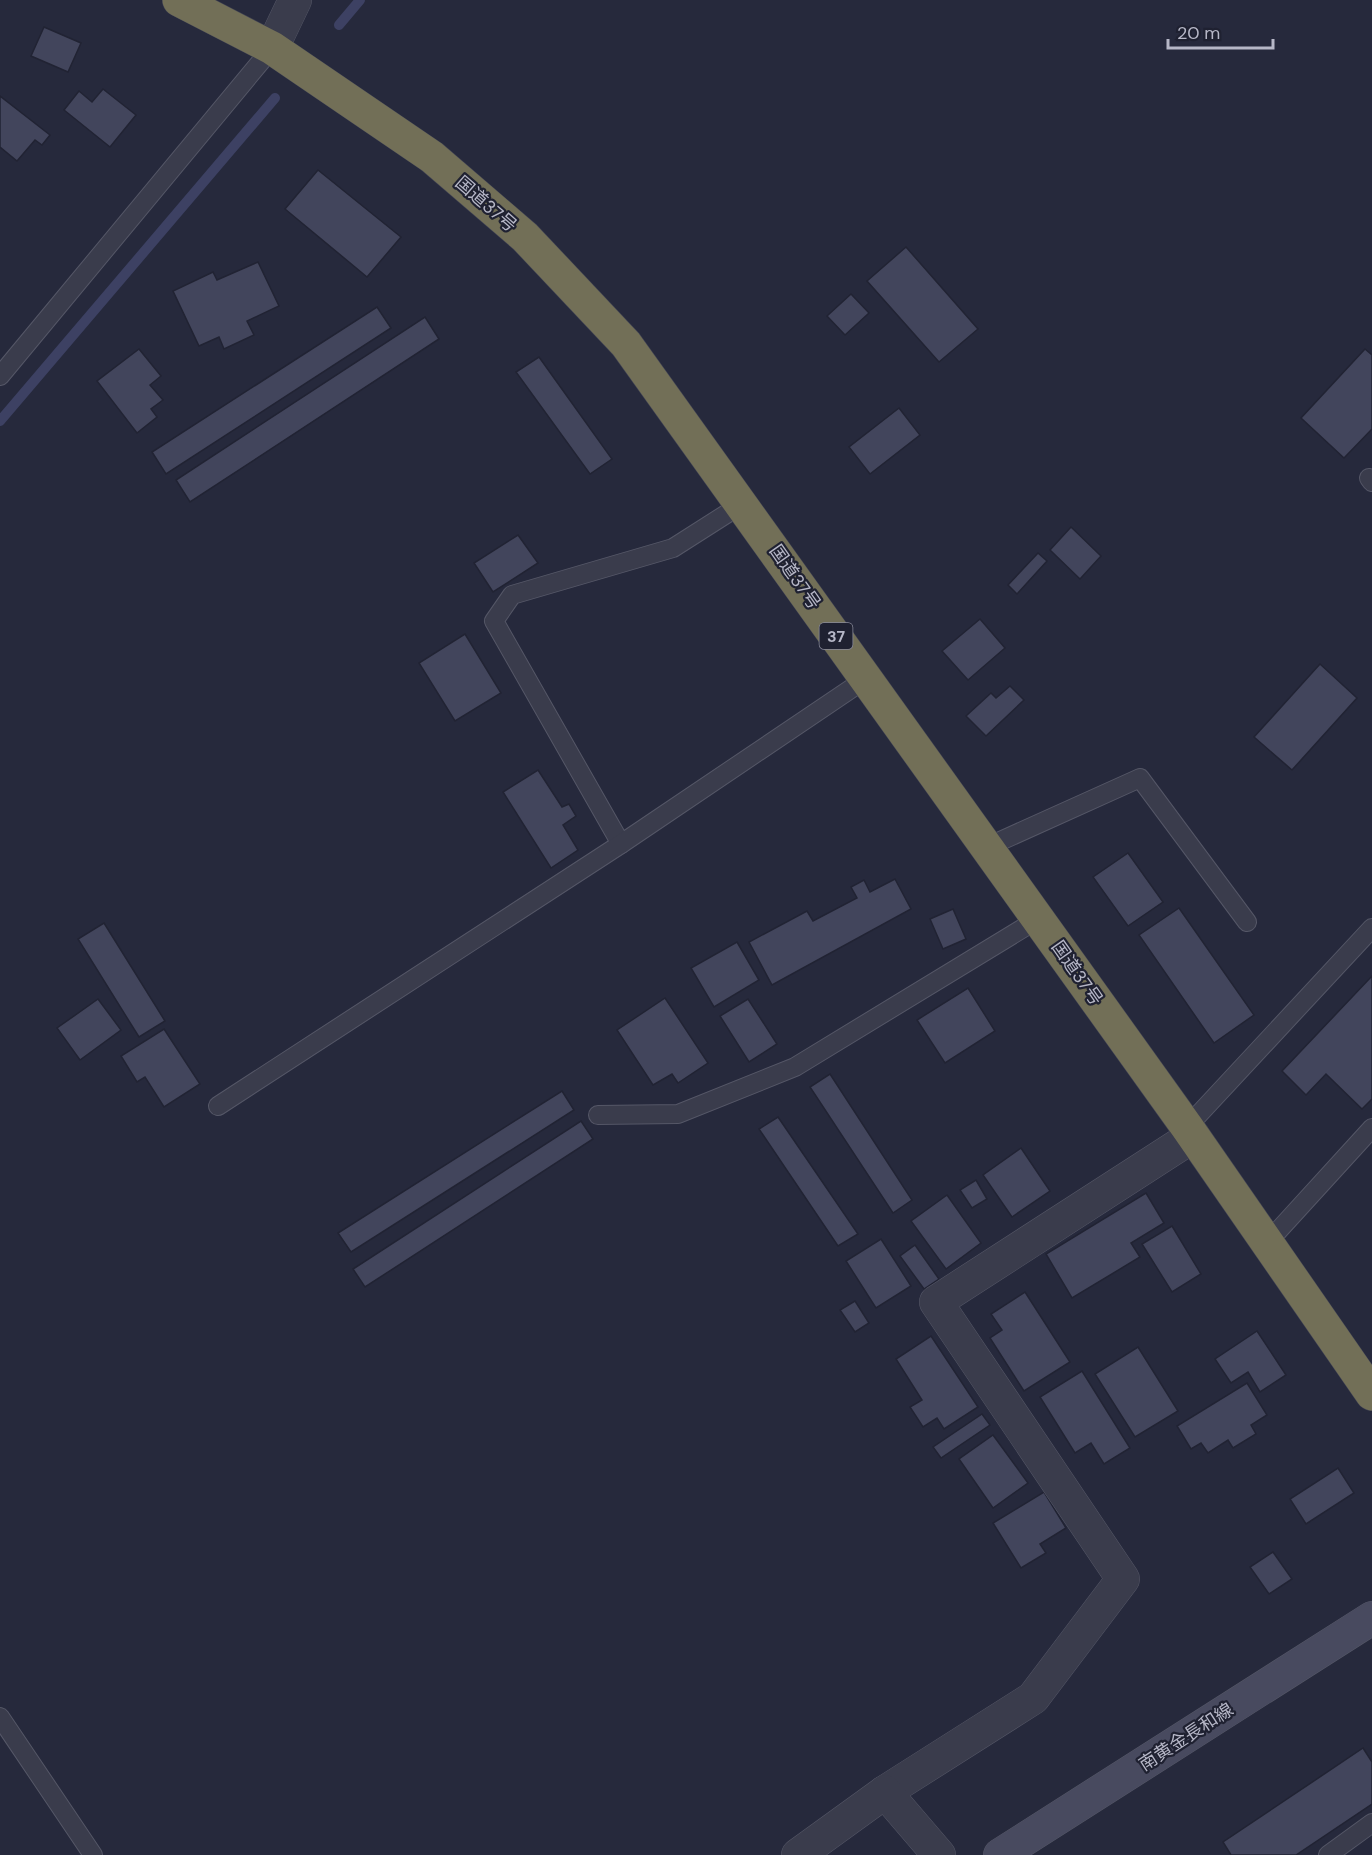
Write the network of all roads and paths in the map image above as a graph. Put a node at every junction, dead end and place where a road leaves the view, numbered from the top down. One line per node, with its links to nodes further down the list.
1 (179, 0): 3 (highway, 国道37号 / 37)
2 (296, 0): 3 (street)
3 (272, 48): 4 (lane); 5 (highway, 国道37号 / 37)
4 (0, 376)
5 (742, 504): 6 (highway, 国道37号 / 37); 7 (lane)
6 (867, 678): 7 (lane); 8 (highway, 国道37号 / 37)
7 (621, 844): 12 (lane)
8 (987, 847): 9 (highway, 国道37号 / 37); 10 (lane)
9 (1038, 919): 13 (lane); 15 (highway, 国道37号 / 37)
10 (1247, 922)
11 (1372, 928): 15 (lane)
12 (218, 1106)
13 (598, 1115)
14 (1372, 1128): 16 (lane)
15 (1190, 1132): 16 (highway, 国道37号 / 37); 20 (street)
16 (1267, 1243): 17 (highway, 国道37号 / 37)
17 (1372, 1394)
18 (1372, 1618): 25 (main road, 南黄金長和線)
19 (0, 1717): 22 (lane)
20 (885, 1792): 23 (street); 24 (street)
21 (1372, 1822): 26 (lane)
22 (93, 1855)
23 (798, 1855)
24 (939, 1855)
25 (1000, 1855)
26 (1328, 1855)

